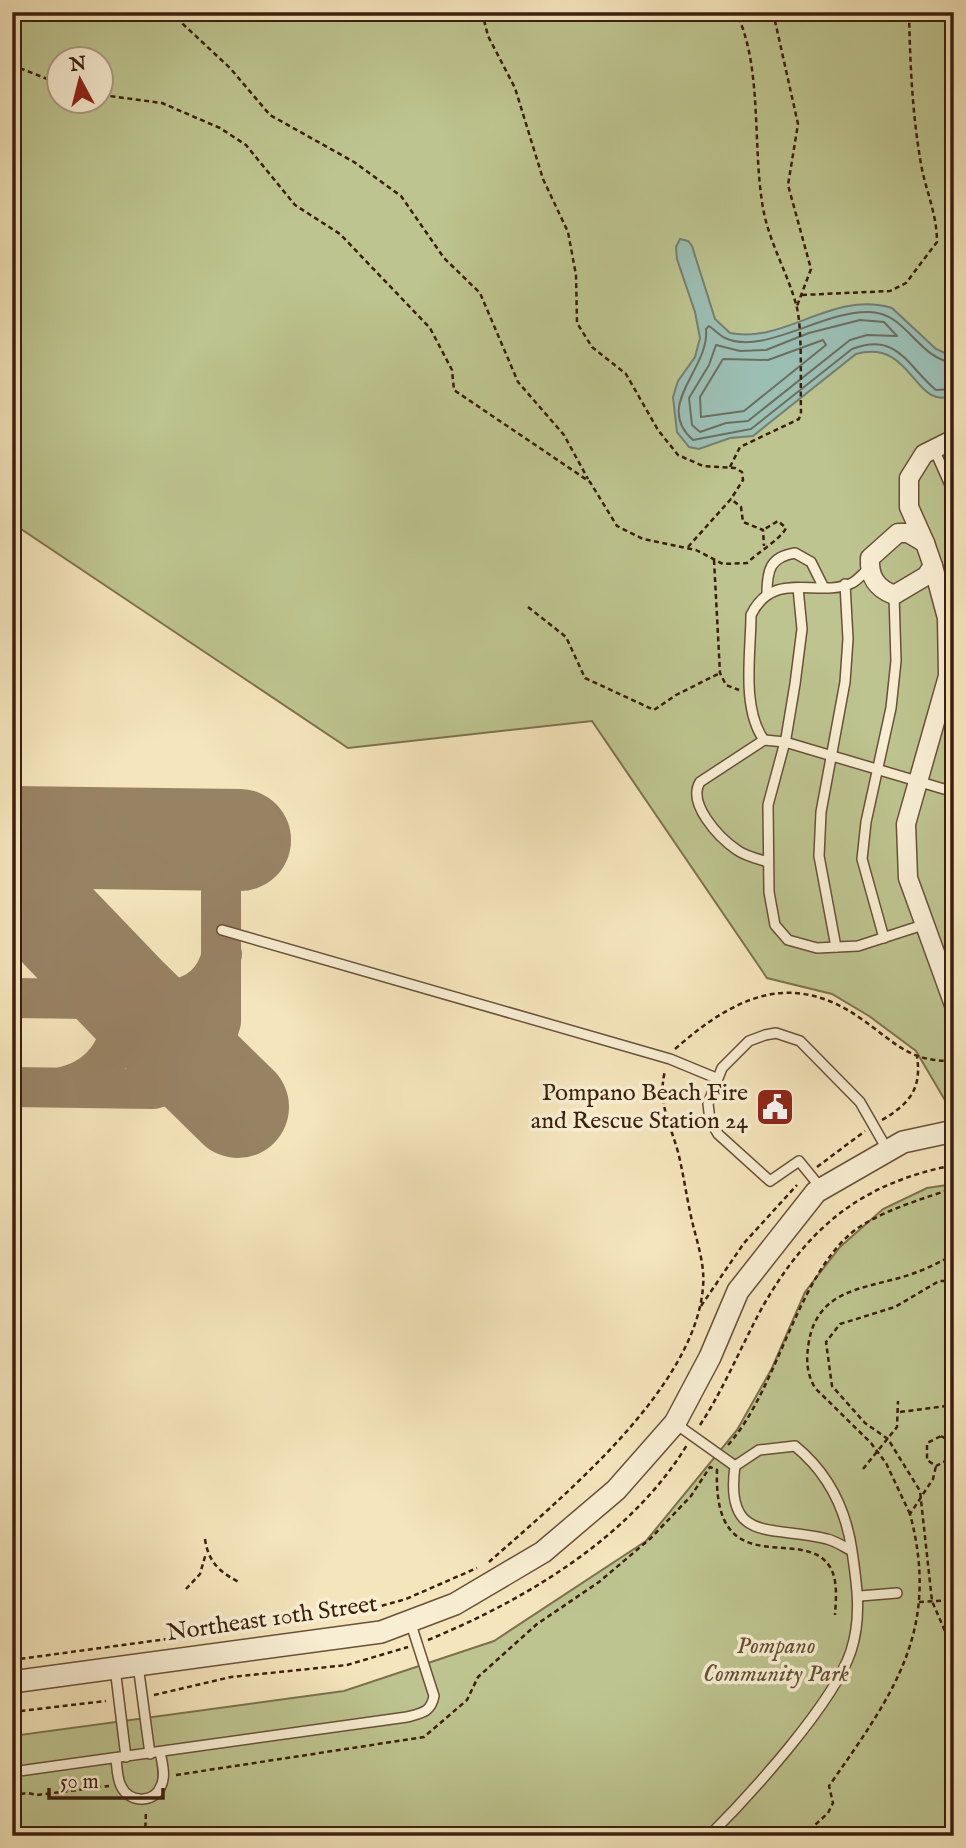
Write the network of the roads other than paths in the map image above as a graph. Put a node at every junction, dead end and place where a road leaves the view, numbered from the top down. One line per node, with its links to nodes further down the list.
1 (954, 439): 2 (street)
2 (934, 449): 3 (lane); 4 (street)
3 (954, 494)
4 (909, 507): 5 (street); 6 (street)
5 (898, 533): 6 (street); 8 (street)
6 (925, 543): 7 (street)
7 (933, 566): 13 (street); 14 (street)
8 (870, 568): 9 (lane); 13 (street)
9 (845, 584): 10 (lane); 17 (lane)
10 (823, 586): 11 (lane); 12 (lane)
11 (798, 588): 12 (lane); 16 (lane)
12 (767, 594): 15 (lane)
13 (894, 595): 18 (lane)
14 (950, 633): 19 (street)
15 (764, 740): 16 (lane); 21 (lane)
16 (785, 742): 17 (lane); 21 (lane)
17 (833, 758): 18 (lane); 25 (lane)
18 (878, 769): 19 (lane); 24 (lane)
19 (918, 782): 20 (lane); 22 (street)
20 (954, 792)
21 (768, 862): 25 (lane)
22 (926, 924): 24 (lane); 26 (street)
23 (222, 930): 27 (lane)
24 (884, 938): 25 (lane)
25 (836, 947)
26 (954, 1005)
27 (716, 1078): 29 (lane); 30 (lane)
28 (954, 1131): 29 (street, Northeast 10th Street)
29 (888, 1151): 30 (street, Northeast 10th Street)
30 (822, 1189): 31 (street, Northeast 10th Street)
31 (674, 1423): 32 (lane); 36 (street, Northeast 10th Street)
32 (735, 1466): 33 (lane); 33 (lane)
33 (852, 1551): 35 (lane)
34 (897, 1593): 35 (lane)
35 (860, 1596): 44 (lane)
36 (410, 1621): 37 (street, Northeast 10th Street); 40 (lane)
37 (138, 1665): 38 (street, Northeast 10th Street); 40 (lane)
38 (115, 1668): 39 (street, Northeast 10th Street); 41 (lane)
39 (12, 1682)
40 (155, 1753): 41 (lane); 42 (lane)
41 (126, 1757): 42 (lane)
42 (116, 1758): 43 (lane)
43 (12, 1772)
44 (709, 1836)

